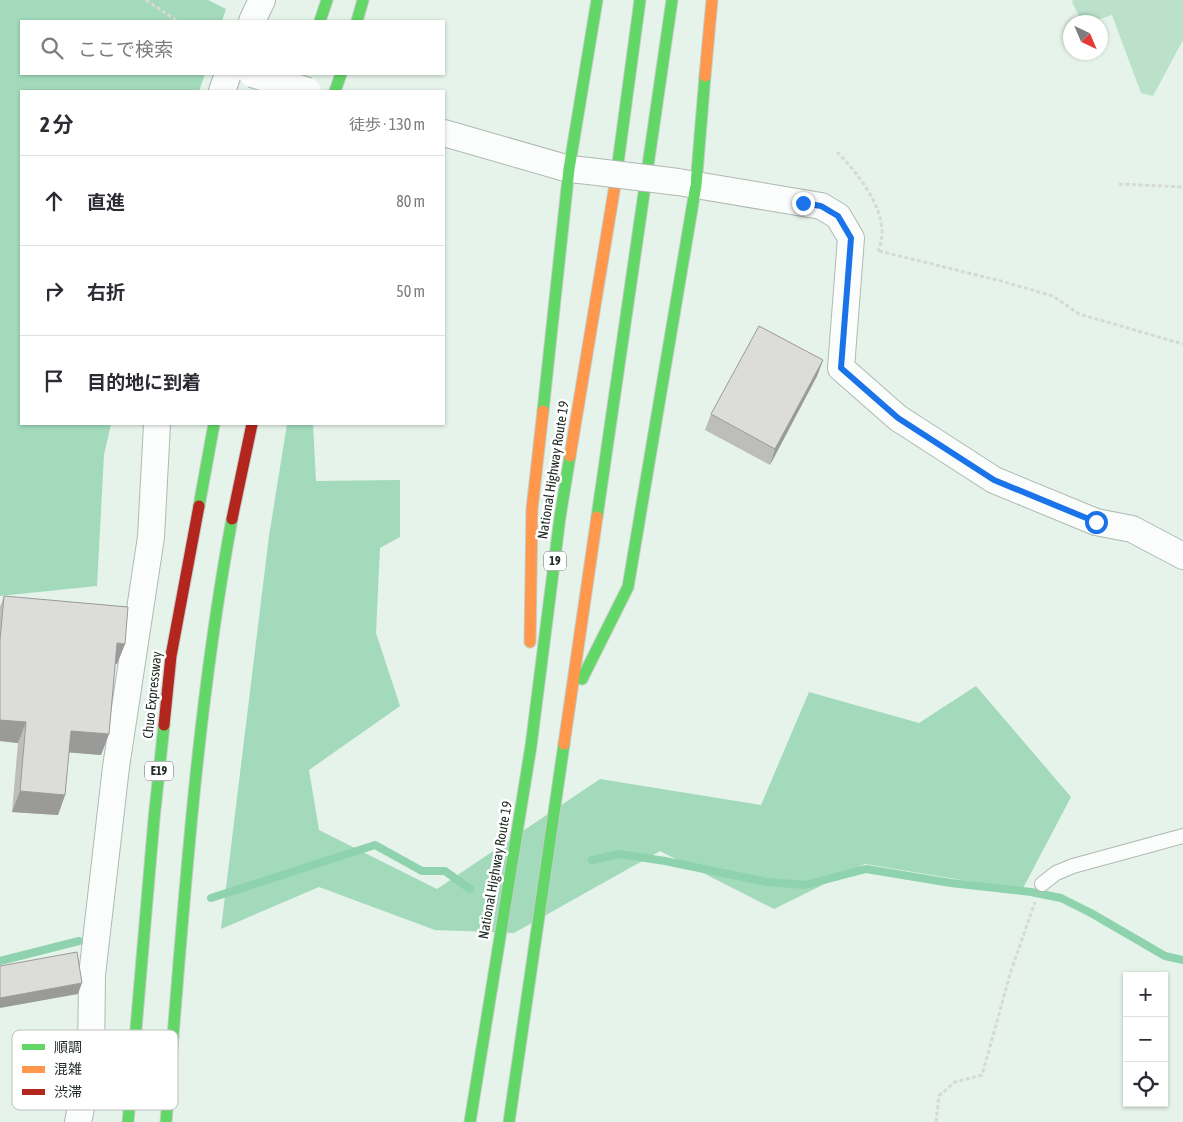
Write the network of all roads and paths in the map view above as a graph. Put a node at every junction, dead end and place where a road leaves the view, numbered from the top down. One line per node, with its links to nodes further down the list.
1 (146, 0): 9 (path)
2 (262, 0): 10 (street)
3 (326, 0): 11 (highway)
4 (363, 0): 12 (highway)
5 (597, 0): 22 (highway)
6 (640, 0): 33 (highway, National Highway Route 19 / 19)
7 (672, 0): 32 (highway)
8 (712, 0): 23 (highway)
9 (176, 20)
10 (252, 20)
11 (320, 20)
12 (357, 20)
13 (228, 75): 17 (street)
14 (255, 75): 19 (street, bridge)
15 (305, 75): 18 (highway)
16 (341, 75): 20 (highway)
17 (222, 90)
18 (299, 90)
19 (305, 90)
20 (335, 90)
21 (445, 133): 22 (street)
22 (579, 170): 23 (street, bridge); 33 (highway)
23 (687, 184): 31 (street); 32 (highway)
24 (1119, 184): 25 (path)
25 (1183, 187)
26 (879, 251): 27 (path)
27 (1183, 344)
28 (157, 425): 37 (street)
29 (214, 425): 38 (highway, Chuo Expressway / E19)
30 (252, 425): 39 (highway)
31 (1183, 556)
32 (571, 700): 41 (highway)
33 (531, 746): 40 (highway, National Highway Route 19 / 19)
34 (1183, 836): 35 (lane)
35 (1042, 884)
36 (1035, 904): 42 (path)
37 (91, 1030)
38 (136, 1030)
39 (174, 1030)
40 (470, 1122)
41 (509, 1122)
42 (936, 1122)

